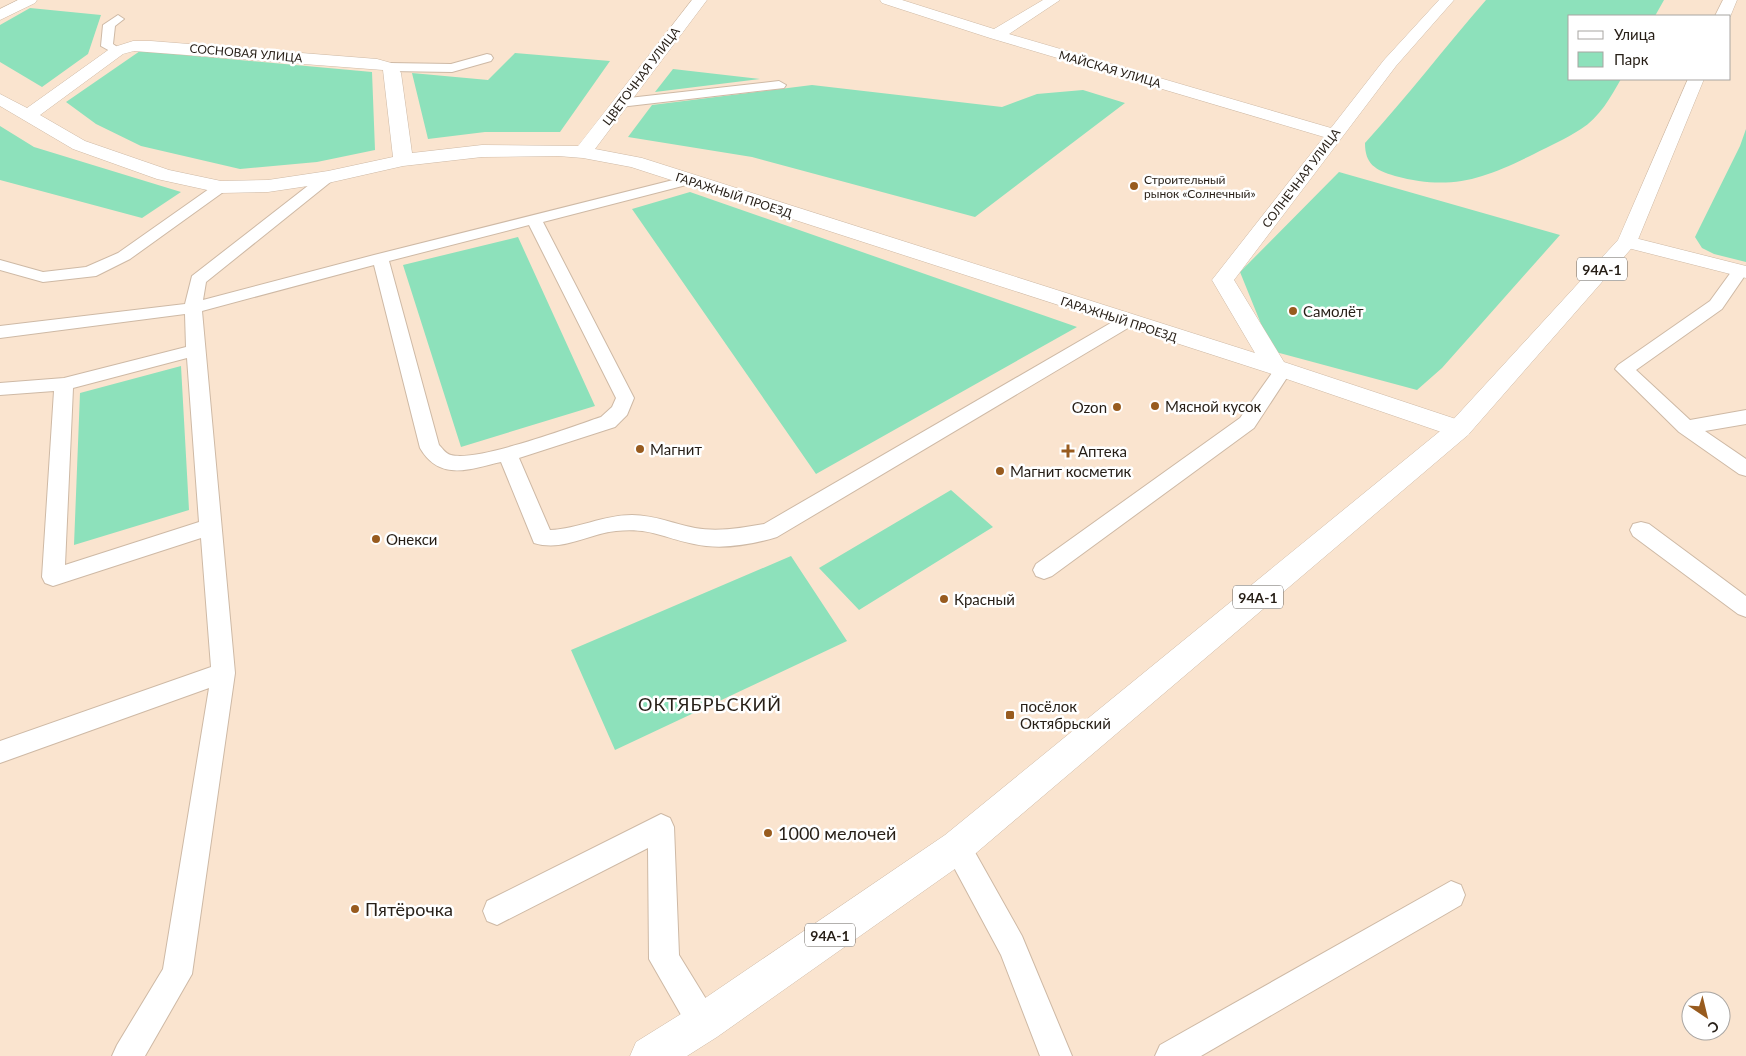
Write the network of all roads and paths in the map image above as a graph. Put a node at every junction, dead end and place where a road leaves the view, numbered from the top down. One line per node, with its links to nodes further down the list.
1 (30, 0): 7 (street)
2 (700, 0): 17 (street, ЦВЕТОЧНАЯ УЛИЦА)
3 (887, 0): 10 (street, МАЙСКАЯ УЛИЦА)
4 (1053, 0): 10 (street)
5 (1447, 0): 19 (street, СОЛНЕЧНАЯ УЛИЦА)
6 (1730, 0): 8 (street)
7 (0, 15)
8 (1723, 15)
9 (118, 20): 11 (lane)
10 (996, 35): 19 (street, МАЙСКАЯ УЛИЦА)
11 (117, 51): 13 (street, СОСНОВАЯ УЛИЦА); 18 (street, СОСНОВАЯ УЛИЦА)
12 (487, 58): 13 (lane)
13 (389, 67): 21 (street)
14 (1696, 80): 26 (street, 94А-1)
15 (779, 85): 17 (lane)
16 (0, 99): 18 (street, ГАРАЖНЫЙ ПРОЕЗД)
17 (620, 103): 20 (street, ЦВЕТОЧНАЯ УЛИЦА)
18 (30, 114): 24 (street, ГАРАЖНЫЙ ПРОЕЗД)
19 (1333, 134): 34 (street, СОЛНЕЧНАЯ УЛИЦА)
20 (583, 152): 21 (street, ГАРАЖНЫЙ ПРОЕЗД); 23 (street, ГАРАЖНЫЙ ПРОЕЗД)
21 (403, 160): 22 (street, ГАРАЖНЫЙ ПРОЕЗД)
22 (328, 177): 24 (street, ГАРАЖНЫЙ ПРОЕЗД); 30 (lane)
23 (689, 180): 25 (lane); 31 (street, ГАРАЖНЫЙ ПРОЕЗД)
24 (221, 187): 28 (lane)
25 (534, 220): 27 (lane); 40 (lane)
26 (1627, 242): 29 (street); 39 (street, 94А-1)
27 (380, 258): 30 (lane); 40 (lane)
28 (0, 265)
29 (1743, 272): 38 (lane)
30 (194, 308): 32 (lane); 33 (lane)
31 (1128, 322): 34 (street, ГАРАЖНЫЙ ПРОЕЗД); 40 (lane)
32 (0, 332)
33 (195, 350): 35 (lane); 42 (lane)
34 (1279, 369): 39 (street, ГАРАЖНЫЙ ПРОЕЗД); 44 (lane)
35 (64, 384): 36 (lane); 42 (lane)
36 (0, 389)
37 (1746, 417): 38 (lane)
38 (1686, 427): 41 (lane)
39 (1459, 429): 48 (street, 94А-1)
40 (508, 454)
41 (1746, 469)
42 (211, 526): 46 (lane)
43 (1641, 530): 45 (lane)
44 (1044, 570)
45 (1746, 608)
46 (223, 673): 47 (lane); 52 (lane)
47 (0, 752)
48 (957, 847): 51 (street, 94А-1); 54 (lane)
49 (1451, 895): 55 (lane)
50 (497, 911): 51 (lane)
51 (703, 1023): 53 (street, 94А-1)
52 (128, 1056)
53 (650, 1056)
54 (1056, 1056)
55 (1171, 1056)

